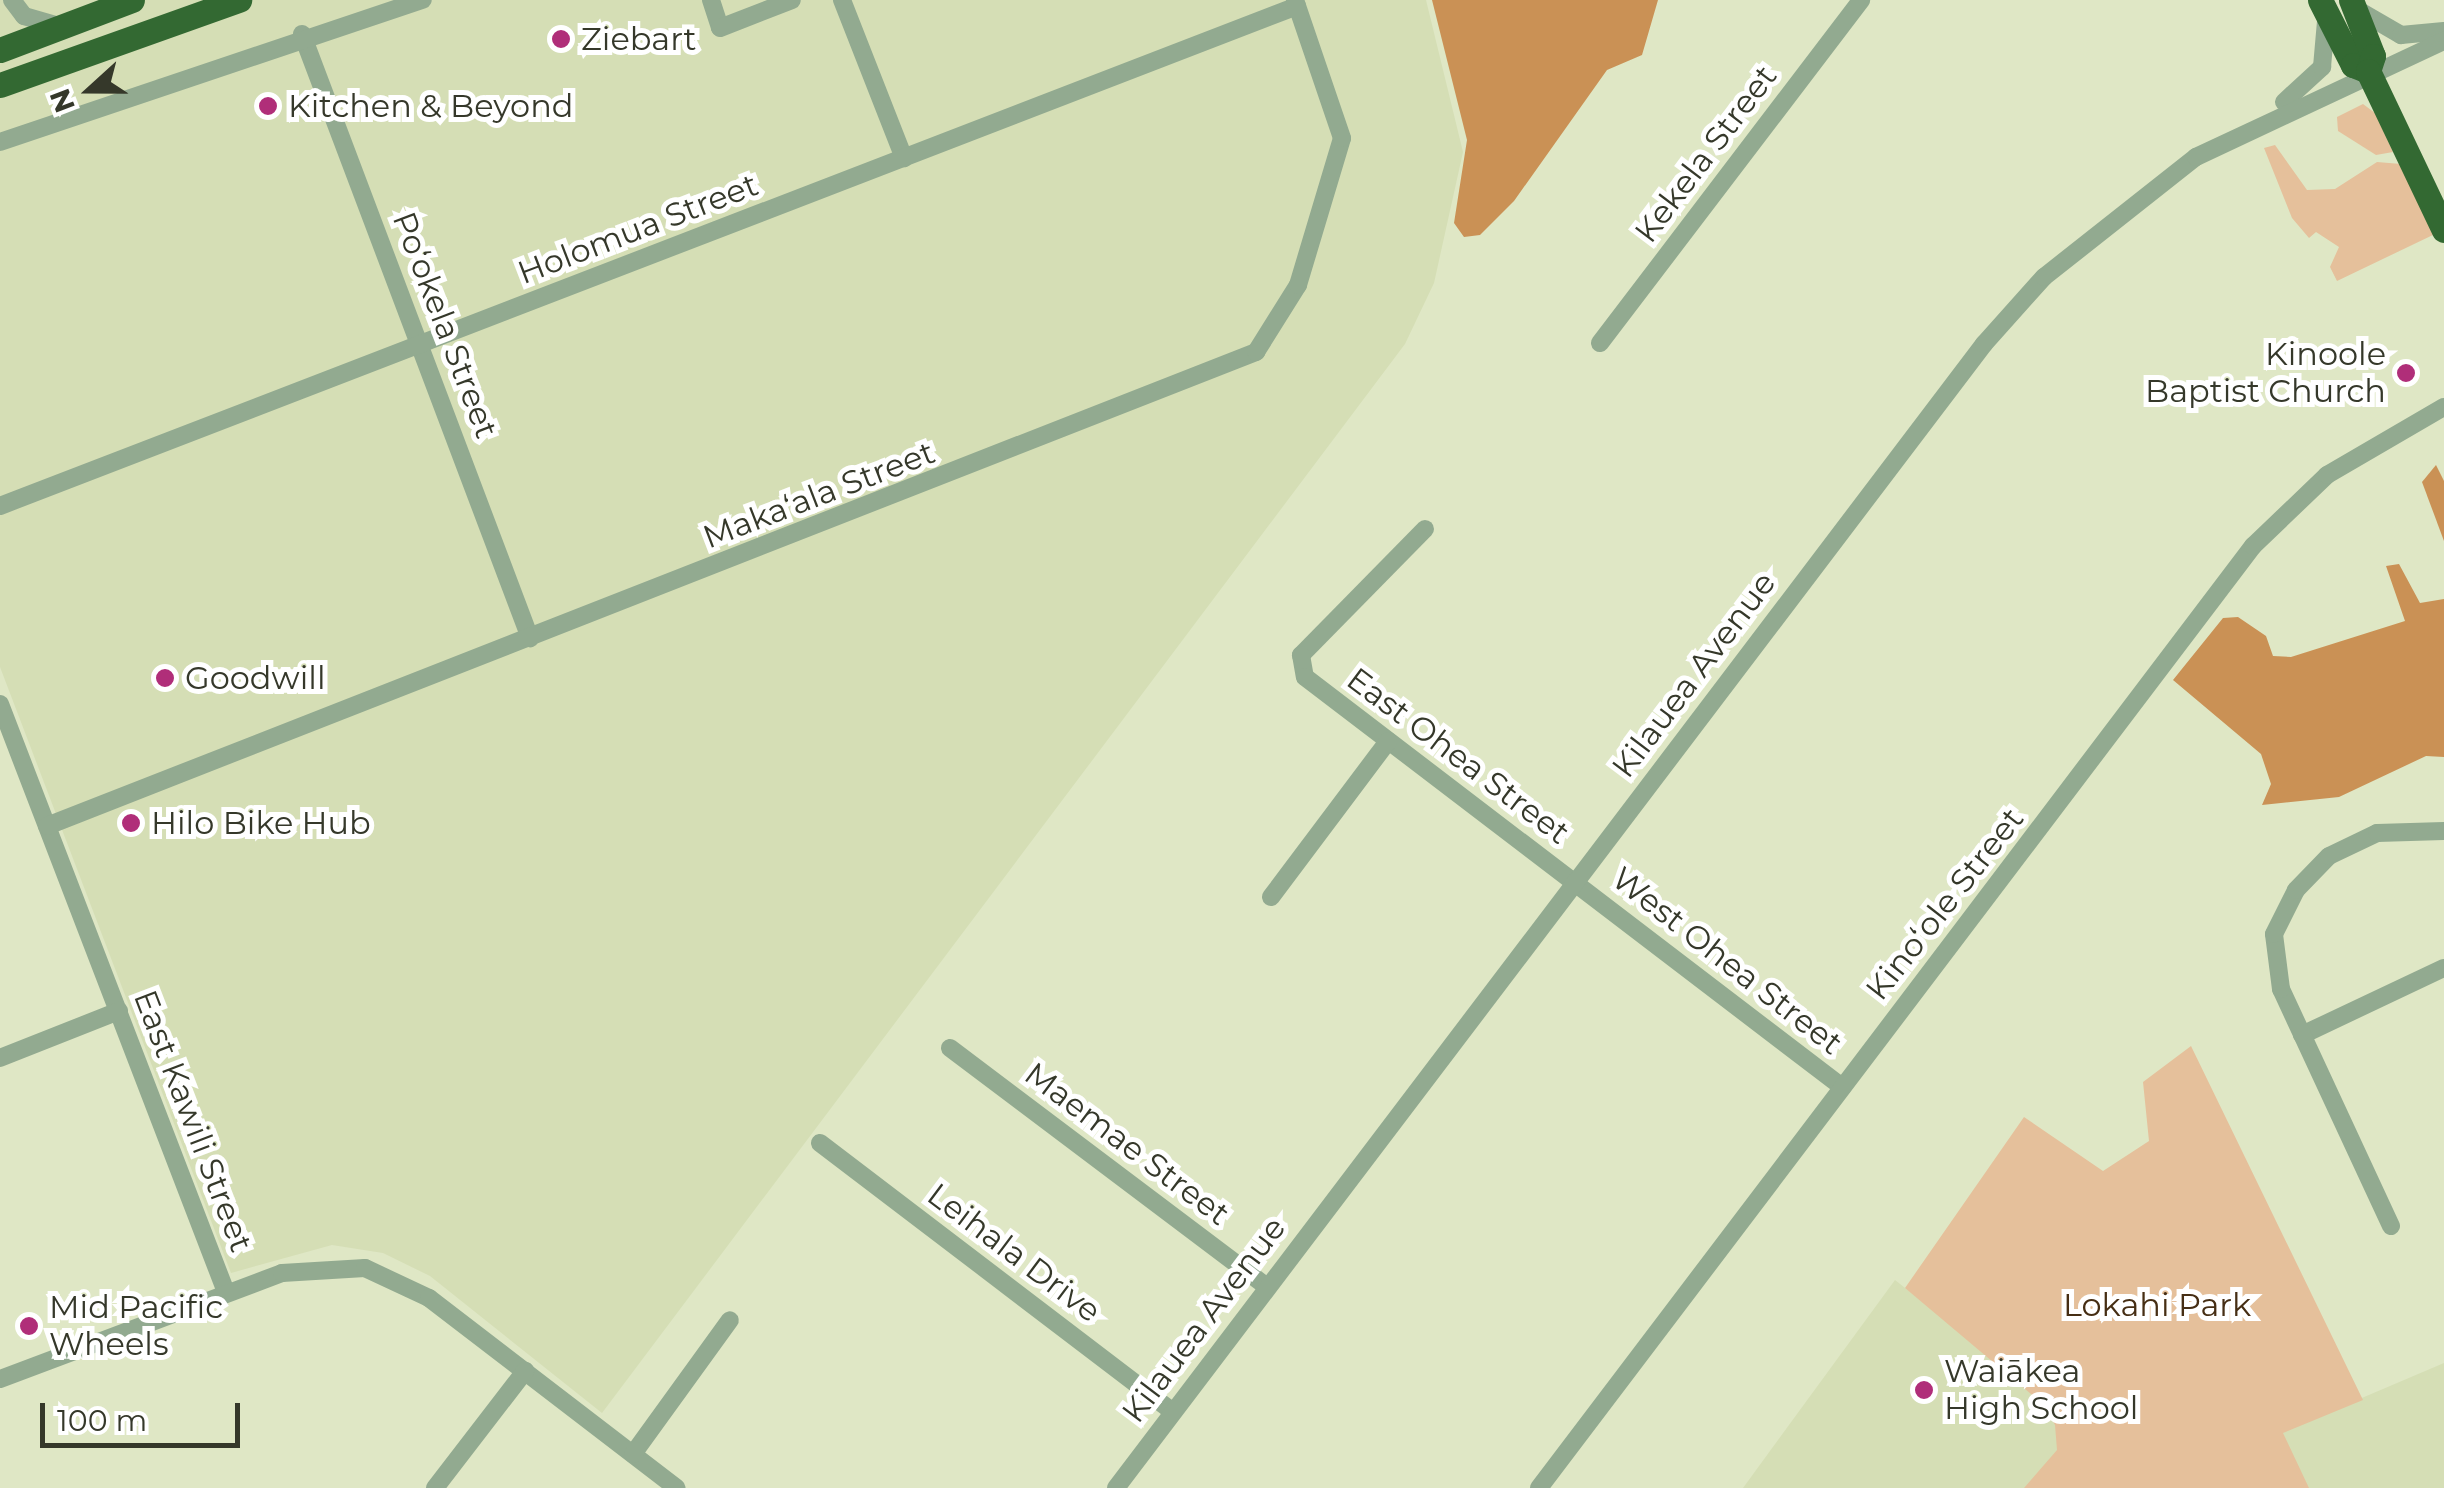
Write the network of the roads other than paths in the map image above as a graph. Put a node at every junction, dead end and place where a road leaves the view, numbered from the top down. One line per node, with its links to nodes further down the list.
1 (132, 0): 12 (highway)
2 (240, 0): 18 (highway)
3 (422, 0): 14 (street)
4 (710, 0): 5 (street)
5 (792, 0)
6 (842, 0): 21 (street)
7 (1860, 0): 23 (street, Kekela Street)
8 (2351, 1): 13 (street); 17 (highway)
9 (13, 3): 12 (street); 16 (street)
10 (1296, 3): 21 (street, Holomua Street); 28 (street, Maka‘ala Street)
11 (2322, 6): 17 (highway); 19 (street)
12 (60, 26): 16 (highway)
13 (2444, 31)
14 (302, 34): 20 (street); 24 (street, Po‘okela Street)
15 (2444, 41): 17 (street, Kilauea Avenue)
16 (2, 49)
17 (2368, 72): 19 (street, Kilauea Avenue); 22 (highway)
18 (0, 85)
19 (2225, 140): 34 (street, Kilauea Avenue)
20 (0, 142)
21 (904, 158): 24 (street, Holomua Street)
22 (2444, 230)
23 (1600, 344)
24 (422, 345): 26 (street, Holomua Street); 28 (street, Po‘okela Street)
25 (2444, 407): 41 (street, Kinoʻole Street)
26 (0, 506)
27 (1425, 529): 31 (street, East Ohea Street)
28 (530, 638): 32 (street, Maka‘ala Street)
29 (0, 704): 30 (street, East Kawili Street)
30 (6, 736): 32 (street, East Kawili Street)
31 (1388, 741): 34 (street, East Ohea Street); 35 (street)
32 (47, 826): 37 (street, East Kawili Street)
33 (2444, 831): 38 (street)
34 (1574, 882): 41 (street, West Ohea Street); 44 (street, Kilauea Avenue)
35 (1271, 897)
36 (2444, 968): 38 (street)
37 (119, 1011): 40 (street); 45 (street, East Kawili Street)
38 (2302, 1036): 43 (street)
39 (950, 1048): 44 (street, Maemae Street)
40 (0, 1058)
41 (1842, 1087): 54 (street, Kinoʻole Street)
42 (820, 1144): 49 (street, Leihala Drive)
43 (2391, 1226)
44 (1267, 1287): 49 (street, Kilauea Avenue)
45 (226, 1292): 47 (street, East Kawili Street); 48 (street)
46 (730, 1320): 50 (street)
47 (526, 1372): 50 (street, East Kawili Street); 51 (street)
48 (0, 1379)
49 (1172, 1411): 53 (street, Kilauea Avenue)
50 (633, 1454): 52 (street, East Kawili Street)
51 (436, 1488)
52 (677, 1488)
53 (1116, 1488)
54 (1539, 1488)

